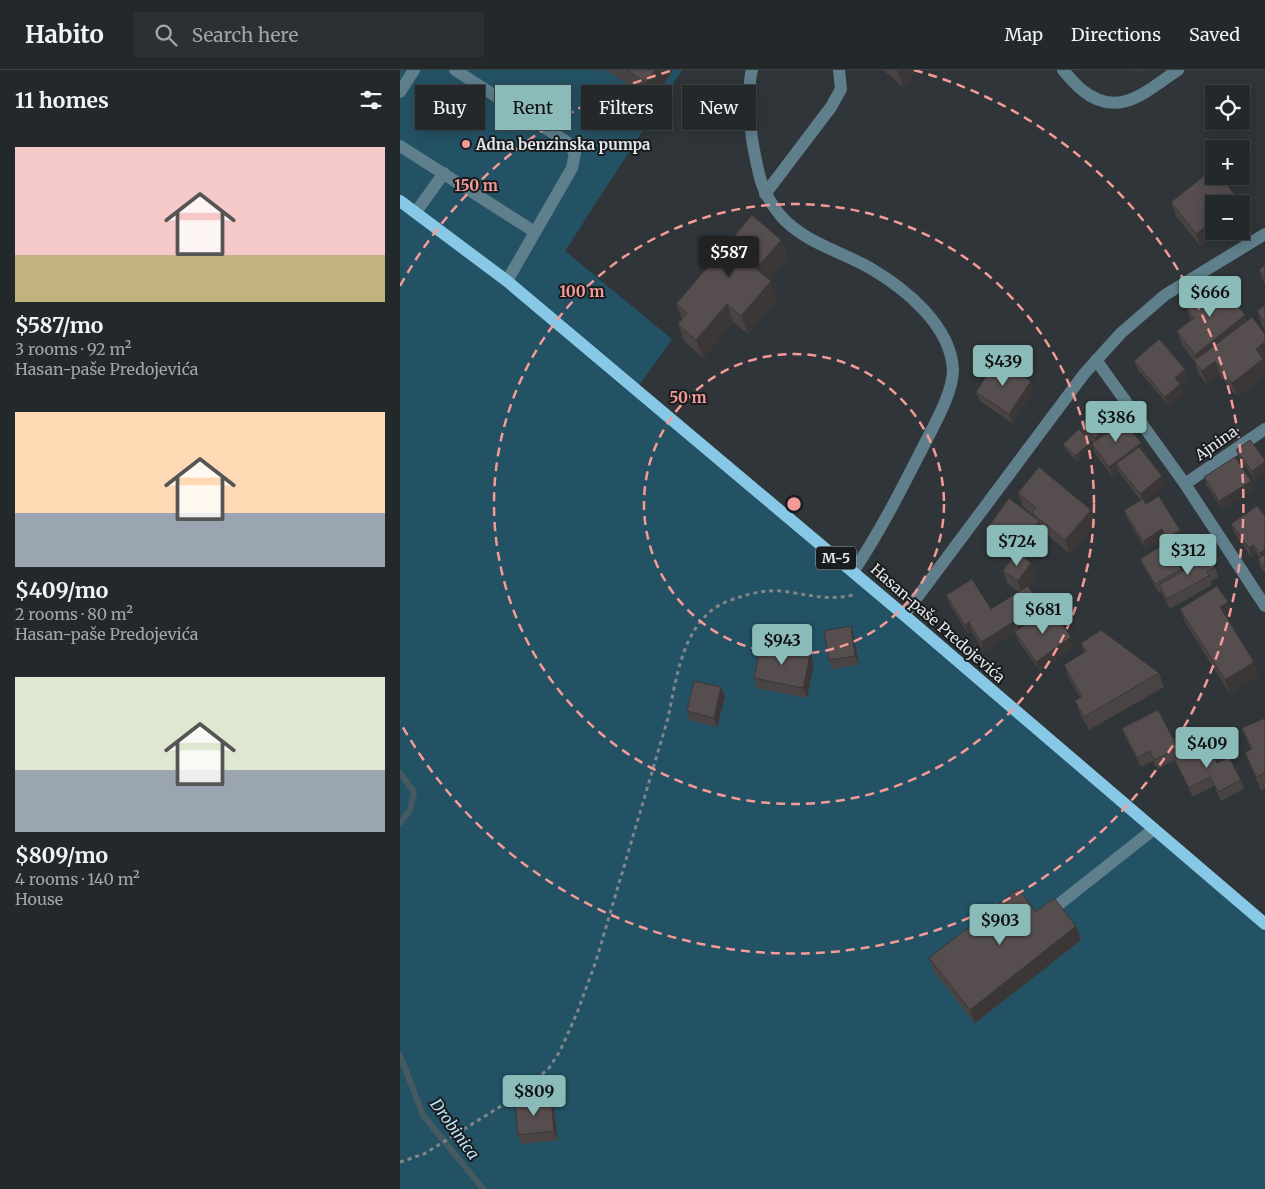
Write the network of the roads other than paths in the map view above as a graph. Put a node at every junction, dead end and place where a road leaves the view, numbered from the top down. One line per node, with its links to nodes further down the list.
1 (414, 70): 7 (street)
2 (456, 70): 13 (street)
3 (752, 70): 10 (street)
4 (839, 70): 10 (street)
5 (1063, 70): 6 (street)
6 (1178, 70)
7 (400, 92)
8 (400, 146): 9 (street)
9 (444, 173): 12 (street); 13 (street)
10 (765, 194): 19 (street)
11 (400, 201): 12 (main road, Hasan-paše Predojevića / M-5)
12 (416, 212): 15 (main road, Hasan-paše Predojevića / M-5)
13 (535, 232): 15 (street)
14 (1265, 234): 16 (street)
15 (507, 281): 19 (main road, Hasan-paše Predojevića / M-5)
16 (1096, 360): 18 (street); 21 (street)
17 (1265, 429): 18 (street, Ajnina)
18 (1185, 484): 20 (street)
19 (853, 572): 21 (main road, Hasan-paše Predojevića / M-5)
20 (1265, 606)
21 (904, 615): 22 (main road, Hasan-paše Predojevića / M-5)
22 (1154, 829): 23 (street); 24 (main road, Hasan-paše Predojevića / M-5)
23 (1058, 905)
24 (1265, 924)

